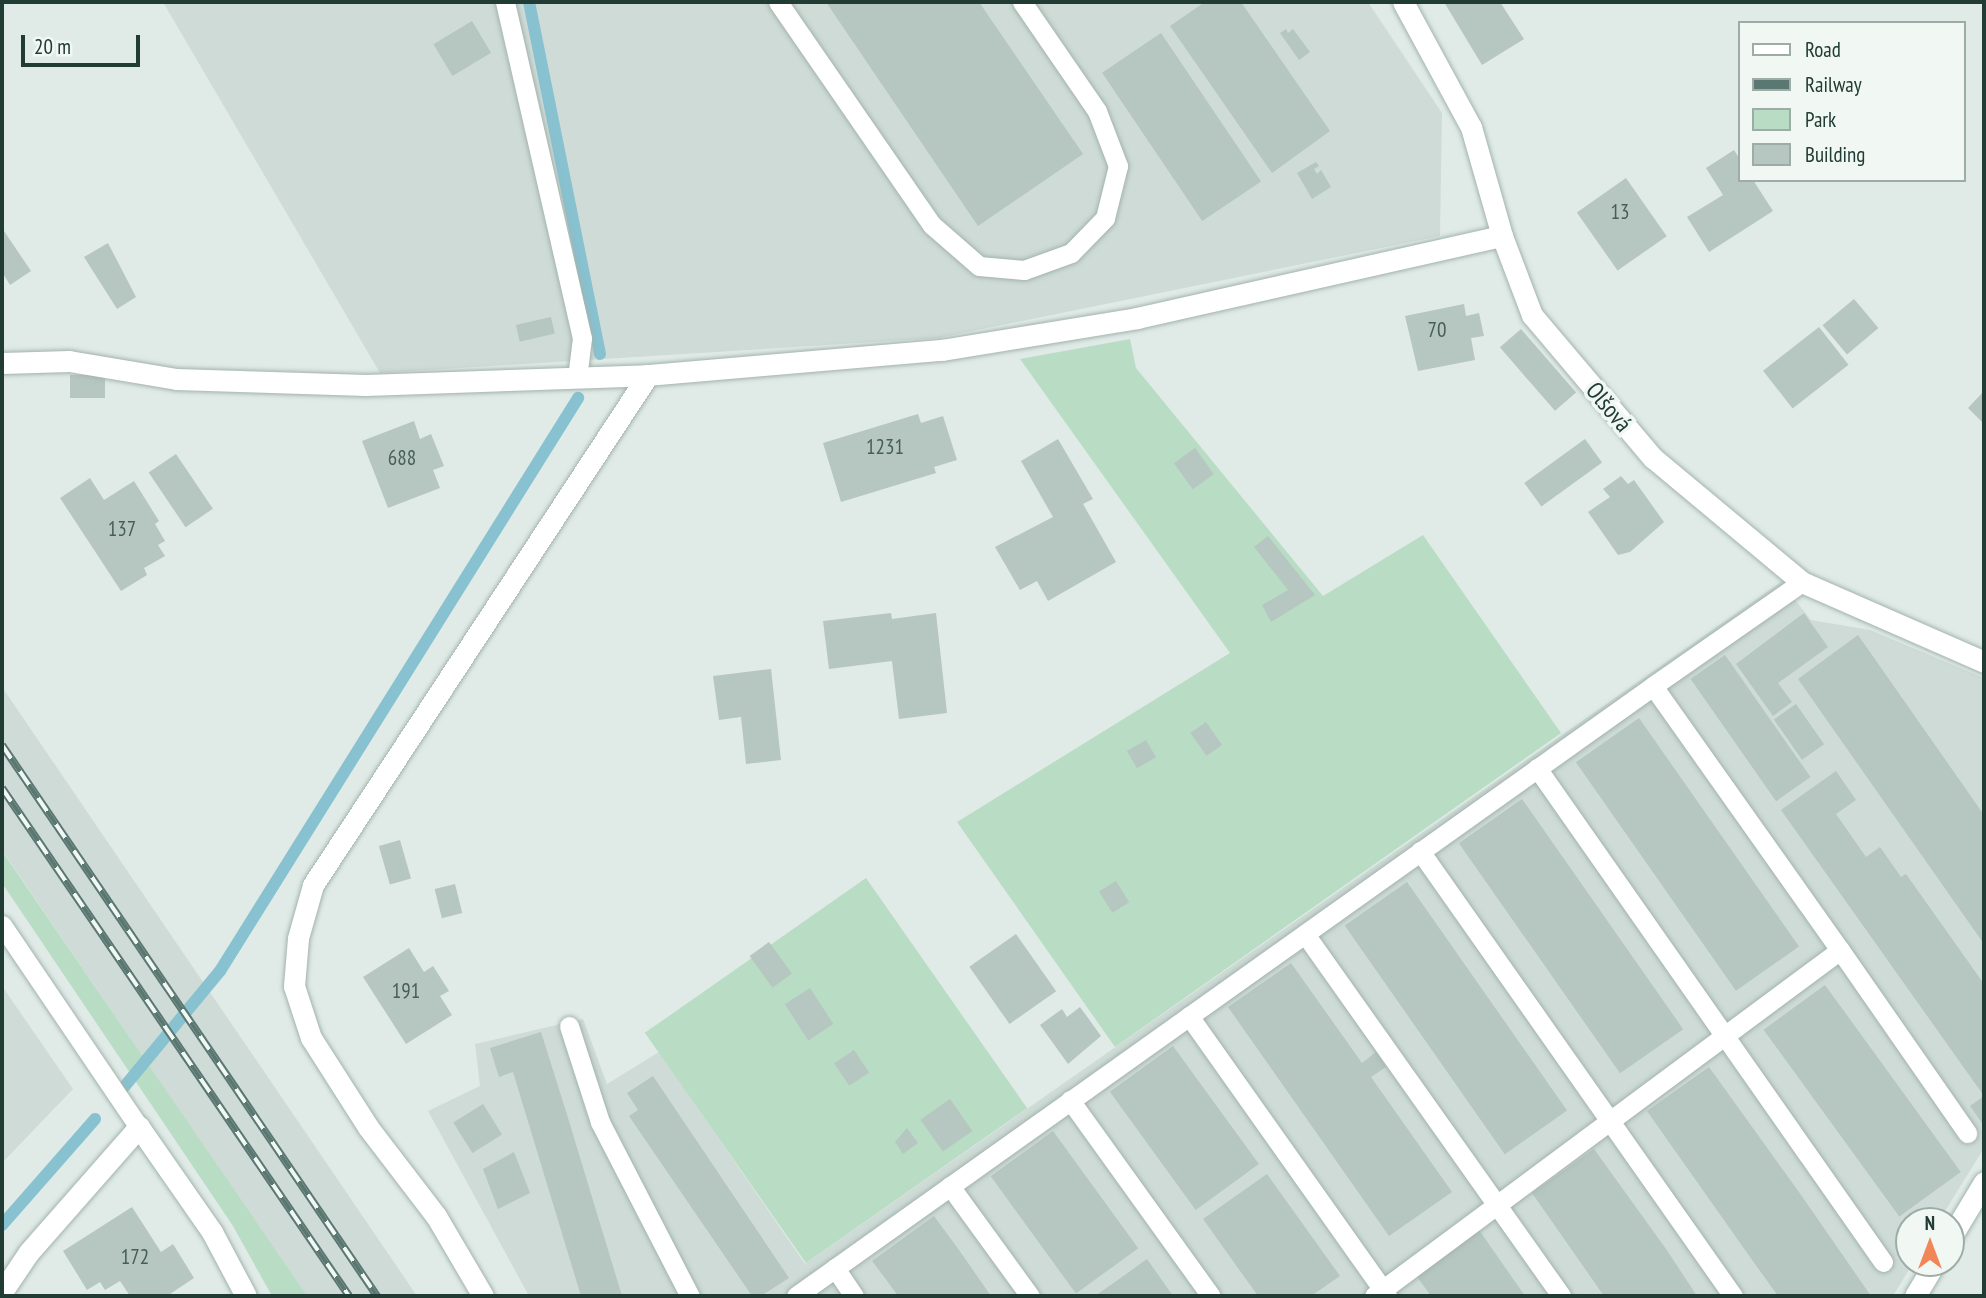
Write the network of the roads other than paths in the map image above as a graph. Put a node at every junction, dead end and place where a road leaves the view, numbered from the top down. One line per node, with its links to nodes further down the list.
1 (505, 2): 8 (lane)
2 (778, 2): 3 (lane)
3 (1022, 2)
4 (1402, 2): 5 (street, Olšová)
5 (1502, 236): 7 (street); 9 (street, Olšová)
6 (2, 363): 8 (street)
7 (648, 375): 8 (street); 34 (street)
8 (576, 378)
9 (1802, 582): 10 (street, Olšová); 11 (lane)
10 (1984, 663)
11 (1653, 686): 12 (lane); 16 (lane)
12 (1537, 768): 13 (lane); 19 (lane)
13 (1420, 851): 15 (lane); 21 (lane)
14 (2, 925): 22 (lane)
15 (1305, 934): 17 (lane); 26 (lane)
16 (1840, 950): 19 (lane); 23 (lane)
17 (1189, 1016): 20 (lane); 32 (lane)
18 (569, 1026): 35 (lane)
19 (1724, 1037): 21 (lane); 28 (lane)
20 (1070, 1100): 25 (lane); 39 (lane)
21 (1610, 1121): 26 (lane); 41 (lane)
22 (139, 1127): 31 (street); 33 (street)
23 (1967, 1133)
24 (1984, 1182): 27 (street)
25 (950, 1186): 29 (lane); 38 (lane)
26 (1496, 1205): 32 (lane); 40 (lane)
27 (1965, 1214)
28 (1883, 1262)
29 (835, 1268): 36 (lane); 37 (lane)
30 (1926, 1277): 42 (street)
31 (2, 1292)
32 (1381, 1294)
33 (246, 1296)
34 (483, 1296)
35 (690, 1296)
36 (796, 1296)
37 (854, 1296)
38 (1030, 1296)
39 (1211, 1296)
40 (1561, 1296)
41 (1733, 1296)
42 (1914, 1296)

